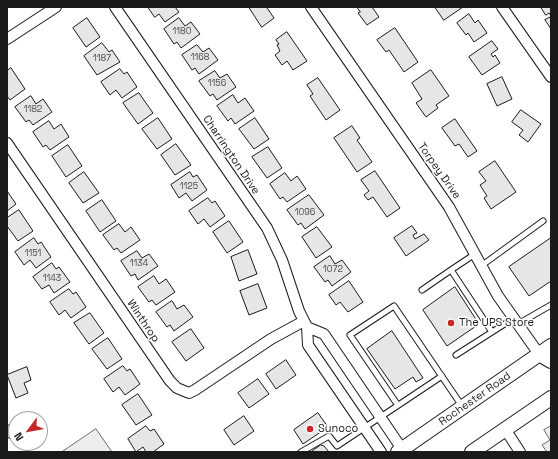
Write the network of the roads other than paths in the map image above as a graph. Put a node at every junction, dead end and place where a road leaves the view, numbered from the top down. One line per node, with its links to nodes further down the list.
1 (56, 7): 5 (street)
2 (115, 7): 15 (street, Charrington Drive)
3 (311, 7): 9 (street, Torpey Drive)
4 (502, 7): 6 (street)
5 (7, 39)
6 (551, 77)
7 (7, 143): 15 (street, Winthrop)
8 (543, 221): 10 (lane)
9 (476, 254): 10 (street, Torpey Drive); 11 (lane)
10 (482, 266): 14 (street, Torpey Drive)
11 (451, 270): 12 (lane); 16 (lane)
12 (422, 290)
13 (551, 304): 14 (lane)
14 (516, 321): 16 (lane); 19 (street, Torpey Drive)
15 (306, 324): 24 (street); 25 (street, Charrington Drive)
16 (492, 332): 18 (lane)
17 (551, 346): 19 (main road, Rochester Road)
18 (456, 355)
19 (545, 357): 23 (main road, Rochester Road)
20 (442, 376): 22 (lane); 22 (lane); 23 (lane)
21 (551, 398): 26 (main road)
22 (397, 404): 24 (lane)
23 (462, 407): 28 (main road, Rochester Road)
24 (380, 417): 25 (lane); 28 (street)
25 (365, 427): 27 (lane); 31 (street, Charrington Drive)
26 (505, 429): 32 (main road); 33 (street)
27 (337, 446): 29 (lane); 30 (lane)
28 (400, 451)
29 (302, 452)
30 (341, 452)
31 (381, 452)
32 (473, 452)
33 (520, 452)

